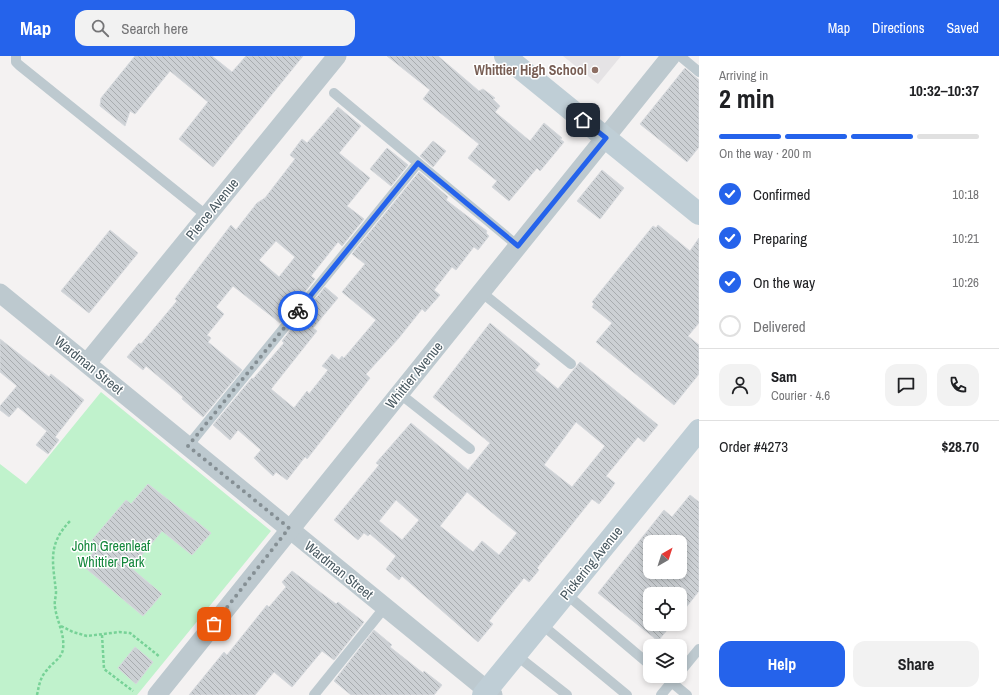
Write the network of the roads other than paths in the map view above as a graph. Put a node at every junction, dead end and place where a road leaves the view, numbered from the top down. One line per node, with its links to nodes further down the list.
1 (16, 56): 11 (lane)
2 (337, 56): 11 (street, Pierce Avenue)
3 (505, 56): 8 (street)
4 (672, 56): 8 (street, Whittier Avenue)
5 (680, 56): 6 (lane)
6 (699, 72)
7 (334, 93): 9 (lane)
8 (606, 138): 10 (street); 12 (street, Whittier Avenue)
9 (418, 163): 12 (lane); 19 (lane)
10 (699, 214)
11 (207, 216): 15 (street, Pierce Avenue)
12 (518, 246): 13 (street, Whittier Avenue)
13 (481, 292): 16 (lane); 17 (street, Whittier Avenue)
14 (0, 293): 15 (street, Wardman Street)
15 (87, 363): 19 (street, Wardman Street)
16 (571, 364)
17 (399, 393): 20 (lane); 21 (street, Whittier Avenue)
18 (699, 430): 22 (street, Pickering Avenue)
19 (188, 446): 21 (street, Wardman Street)
20 (470, 449)
21 (289, 528): 23 (street, Wardman Street); 32 (street, Whittier Avenue)
22 (566, 594): 24 (street, Pickering Avenue); 27 (lane)
23 (385, 607): 31 (street, Wardman Street); 33 (lane)
24 (541, 624): 26 (street, Pickering Avenue); 35 (lane)
25 (698, 652): 28 (lane)
26 (516, 654): 31 (street, Pickering Avenue); 34 (lane)
27 (643, 659)
28 (687, 664)
29 (668, 683): 36 (lane)
30 (676, 683): 37 (lane)
31 (488, 694)
32 (157, 695)
33 (314, 695)
34 (567, 695)
35 (627, 695)
36 (661, 695)
37 (687, 695)

